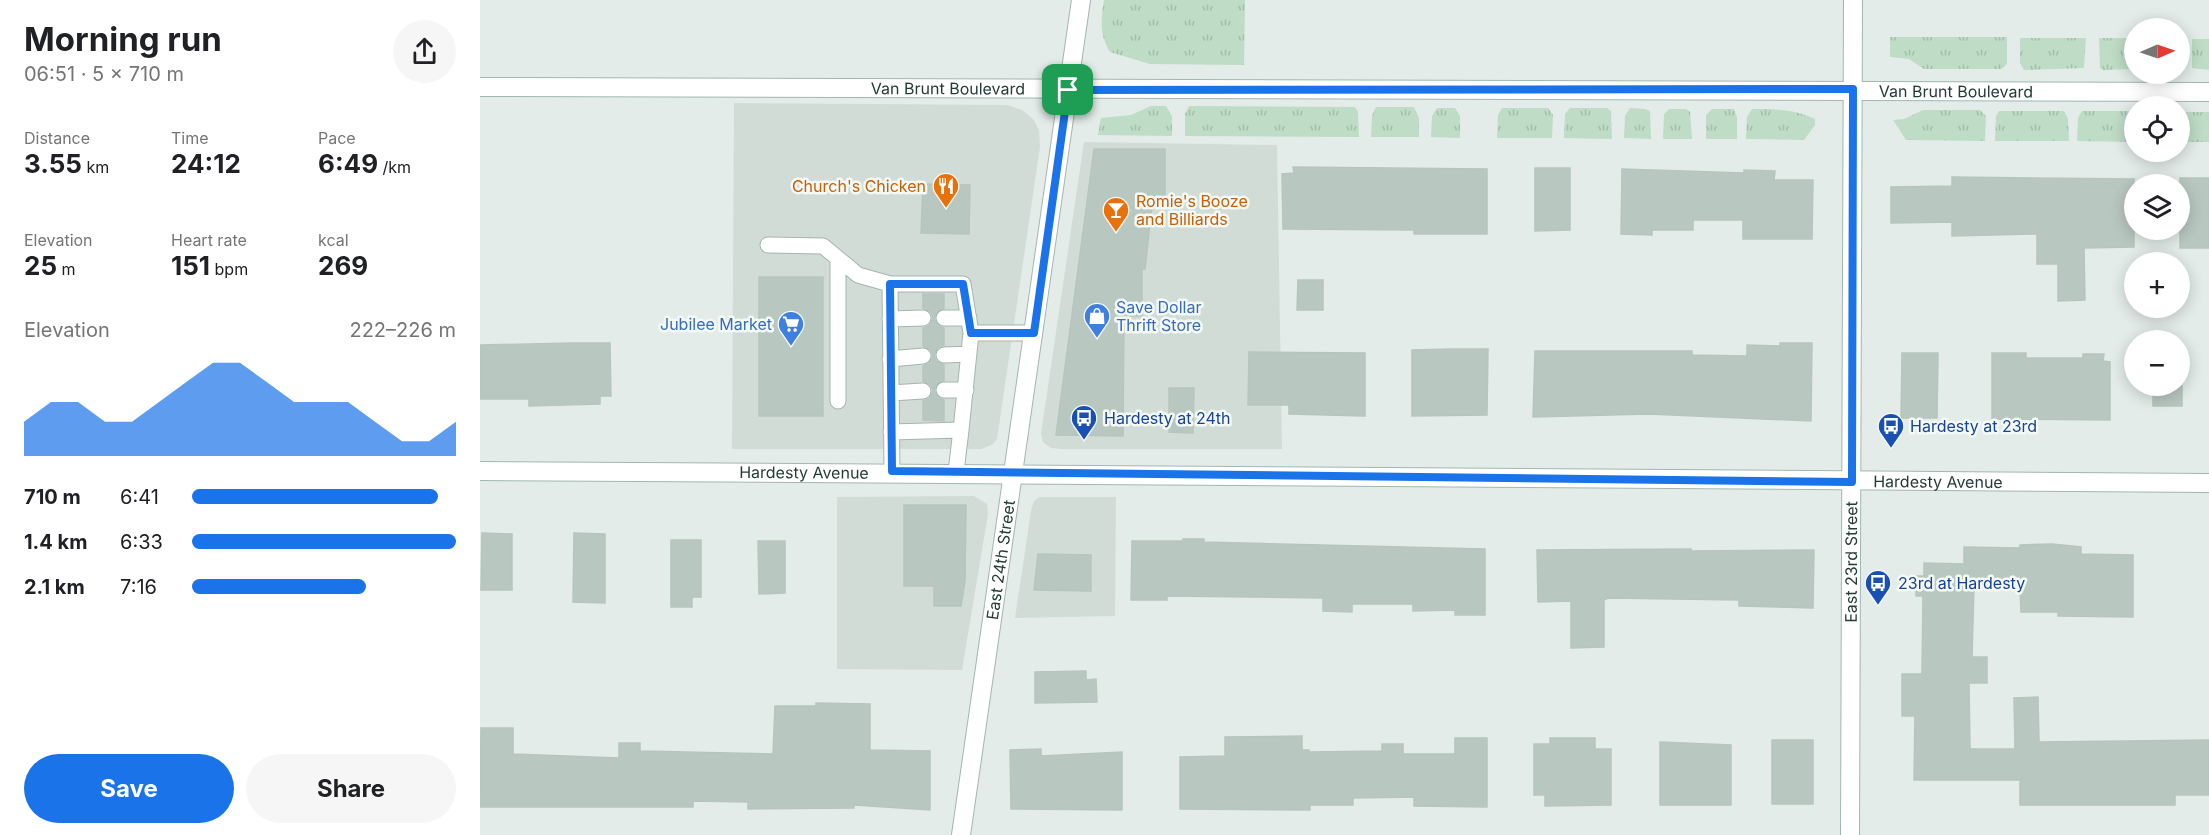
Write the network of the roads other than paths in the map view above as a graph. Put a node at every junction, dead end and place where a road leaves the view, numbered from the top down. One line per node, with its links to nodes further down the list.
1 (1081, 0): 5 (street, East 24th Street)
2 (1853, 0): 4 (street, East 23rd Street)
3 (480, 87): 5 (street, Van Brunt Boulevard)
4 (1853, 89): 5 (street, Van Brunt Boulevard); 6 (street, Van Brunt Boulevard); 30 (street, East 23rd Street)
5 (1068, 90): 14 (street, East 24th Street)
6 (2209, 92)
7 (768, 245): 8 (lane)
8 (838, 259): 9 (lane); 23 (lane)
9 (890, 284): 12 (lane); 13 (lane)
10 (923, 318): 12 (lane)
11 (944, 318): 13 (lane)
12 (890, 319): 18 (lane)
13 (970, 326): 14 (lane); 15 (lane)
14 (1034, 333): 29 (street, East 24th Street)
15 (969, 354): 16 (lane); 20 (lane)
16 (944, 355)
17 (923, 356): 18 (lane)
18 (890, 359): 22 (lane)
19 (944, 390): 20 (lane)
20 (966, 390): 24 (lane)
21 (923, 391): 22 (lane)
22 (891, 393): 25 (lane)
23 (838, 401)
24 (961, 430): 25 (lane); 28 (lane)
25 (891, 432): 27 (lane)
26 (480, 471): 27 (street, Hardesty Avenue)
27 (892, 471): 28 (street, Hardesty Avenue)
28 (956, 472): 29 (street, Hardesty Avenue)
29 (1015, 472): 30 (street, Hardesty Avenue); 32 (street, East 24th Street)
30 (1852, 482): 31 (street, Hardesty Avenue); 33 (street, East 23rd Street)
31 (2209, 483)
32 (961, 835)
33 (1850, 835)

